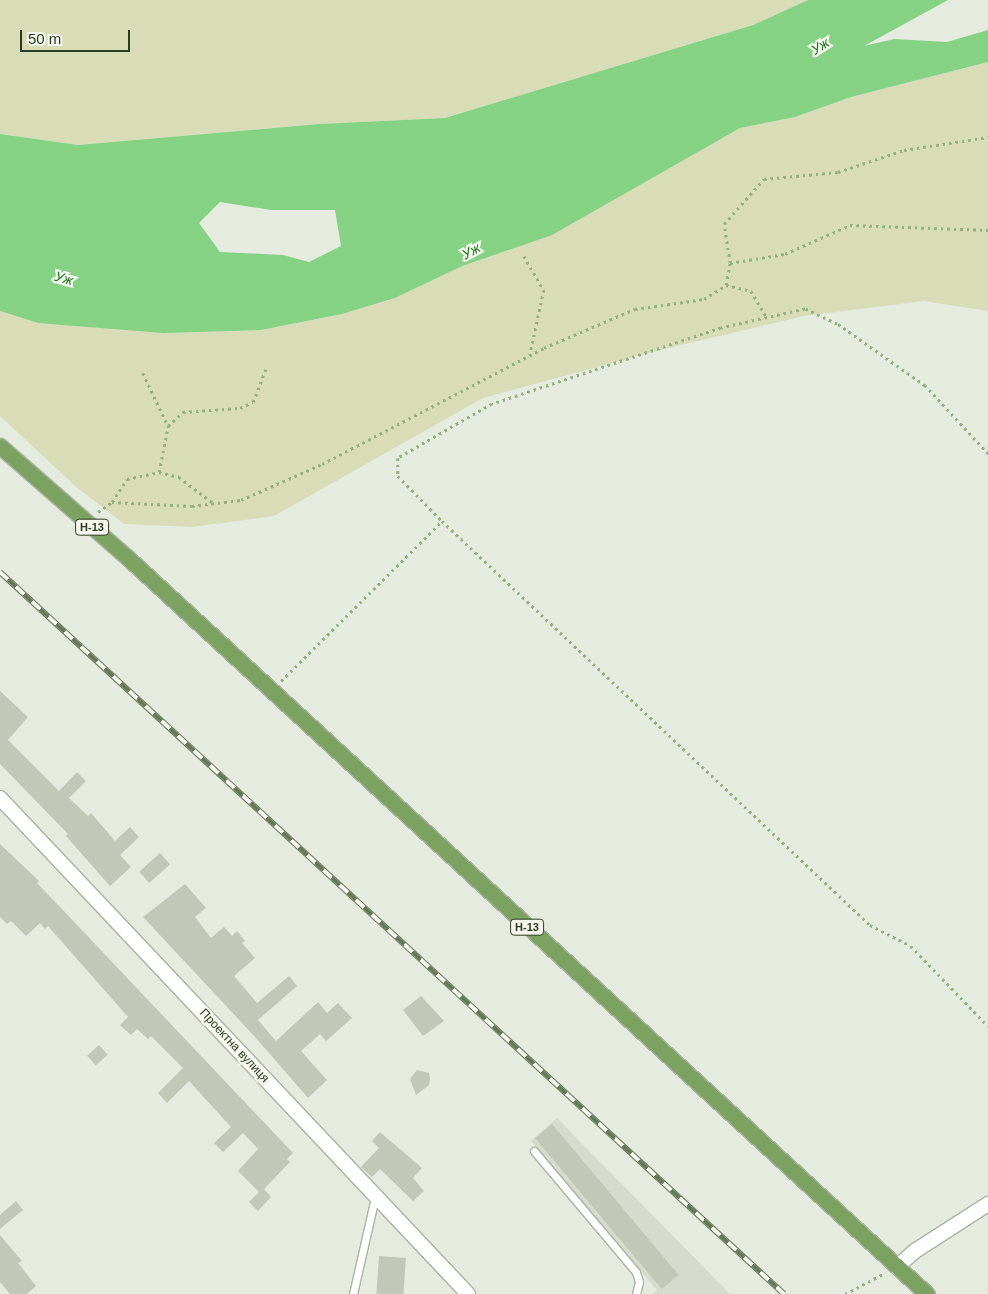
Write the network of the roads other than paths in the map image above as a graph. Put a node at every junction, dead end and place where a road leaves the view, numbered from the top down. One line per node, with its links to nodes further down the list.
1 (0, 446): 6 (main road, Н-13)
2 (0, 798): 4 (street, Проектна вулиця)
3 (534, 1151): 9 (lane)
4 (375, 1197): 7 (lane); 8 (street, Проектна вулиця)
5 (988, 1204): 6 (street)
6 (897, 1267): 10 (main road, Н-13)
7 (354, 1294)
8 (468, 1294)
9 (636, 1294)
10 (927, 1294)

